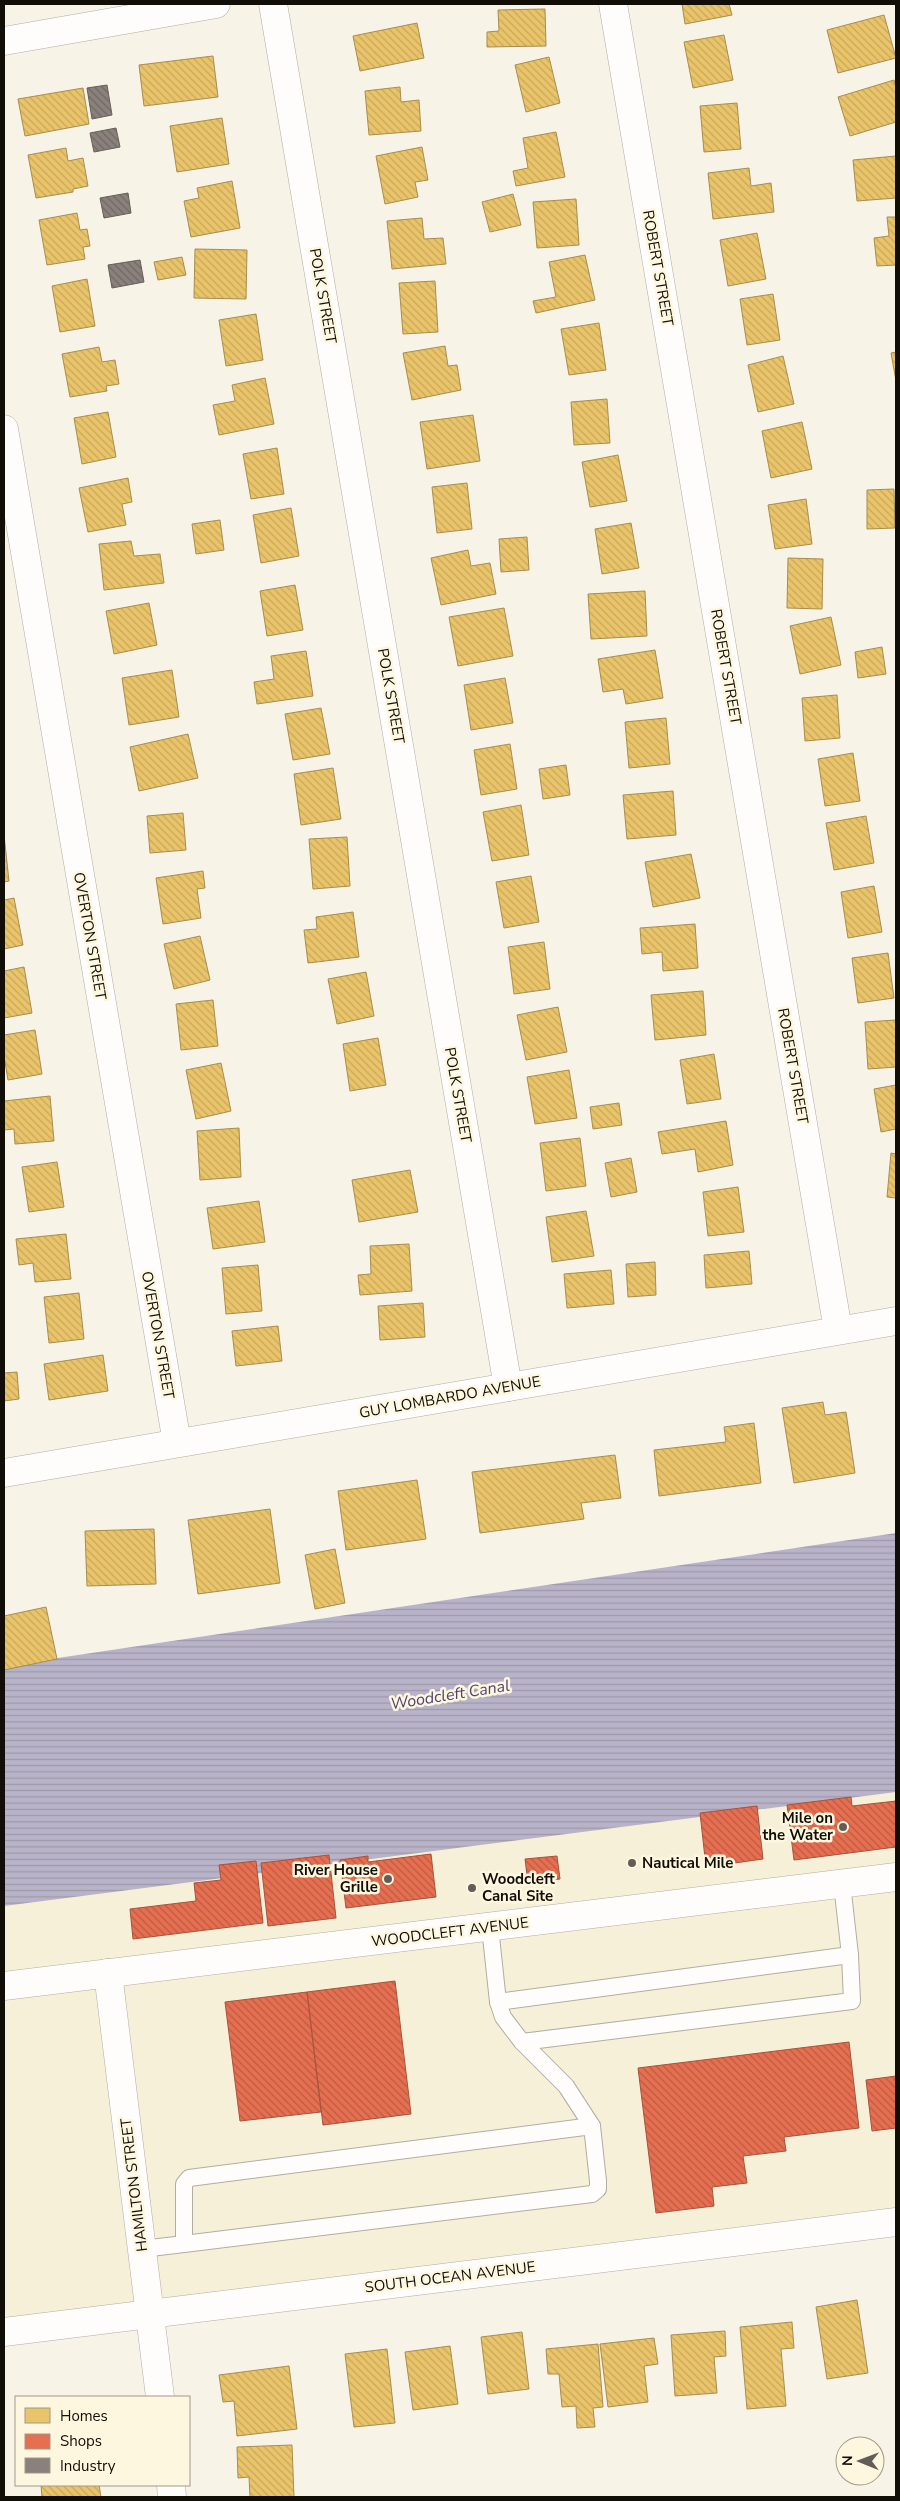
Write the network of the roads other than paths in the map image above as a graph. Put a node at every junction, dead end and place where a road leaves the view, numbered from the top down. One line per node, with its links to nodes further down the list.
1 (216, 4): 4 (street)
2 (273, 4): 8 (street, POLK STREET)
3 (613, 4): 7 (street, ROBERT STREET)
4 (4, 41)
5 (4, 429): 9 (street, OVERTON STREET)
6 (896, 1321): 7 (street, GUY LOMBARDO AVENUE)
7 (838, 1330): 8 (street, GUY LOMBARDO AVENUE)
8 (508, 1387): 9 (street, GUY LOMBARDO AVENUE)
9 (177, 1443): 10 (street, GUY LOMBARDO AVENUE)
10 (4, 1473)
11 (896, 1877): 12 (street, WOODCLEFT AVENUE)
12 (842, 1884): 13 (street, WOODCLEFT AVENUE); 14 (lane)
13 (490, 1927): 15 (street, WOODCLEFT AVENUE); 17 (lane)
14 (850, 1954): 17 (lane); 18 (lane)
15 (108, 1973): 16 (street, WOODCLEFT AVENUE); 22 (street, HAMILTON STREET)
16 (4, 1986)
17 (498, 2002): 18 (lane)
18 (522, 2042): 19 (lane)
19 (592, 2126): 21 (lane); 21 (lane)
20 (896, 2222): 23 (street, SOUTH OCEAN AVENUE)
21 (184, 2244): 22 (lane)
22 (142, 2248): 23 (street, HAMILTON STREET)
23 (150, 2314): 24 (street, SOUTH OCEAN AVENUE); 25 (street, HAMILTON STREET)
24 (4, 2332)
25 (160, 2396)

